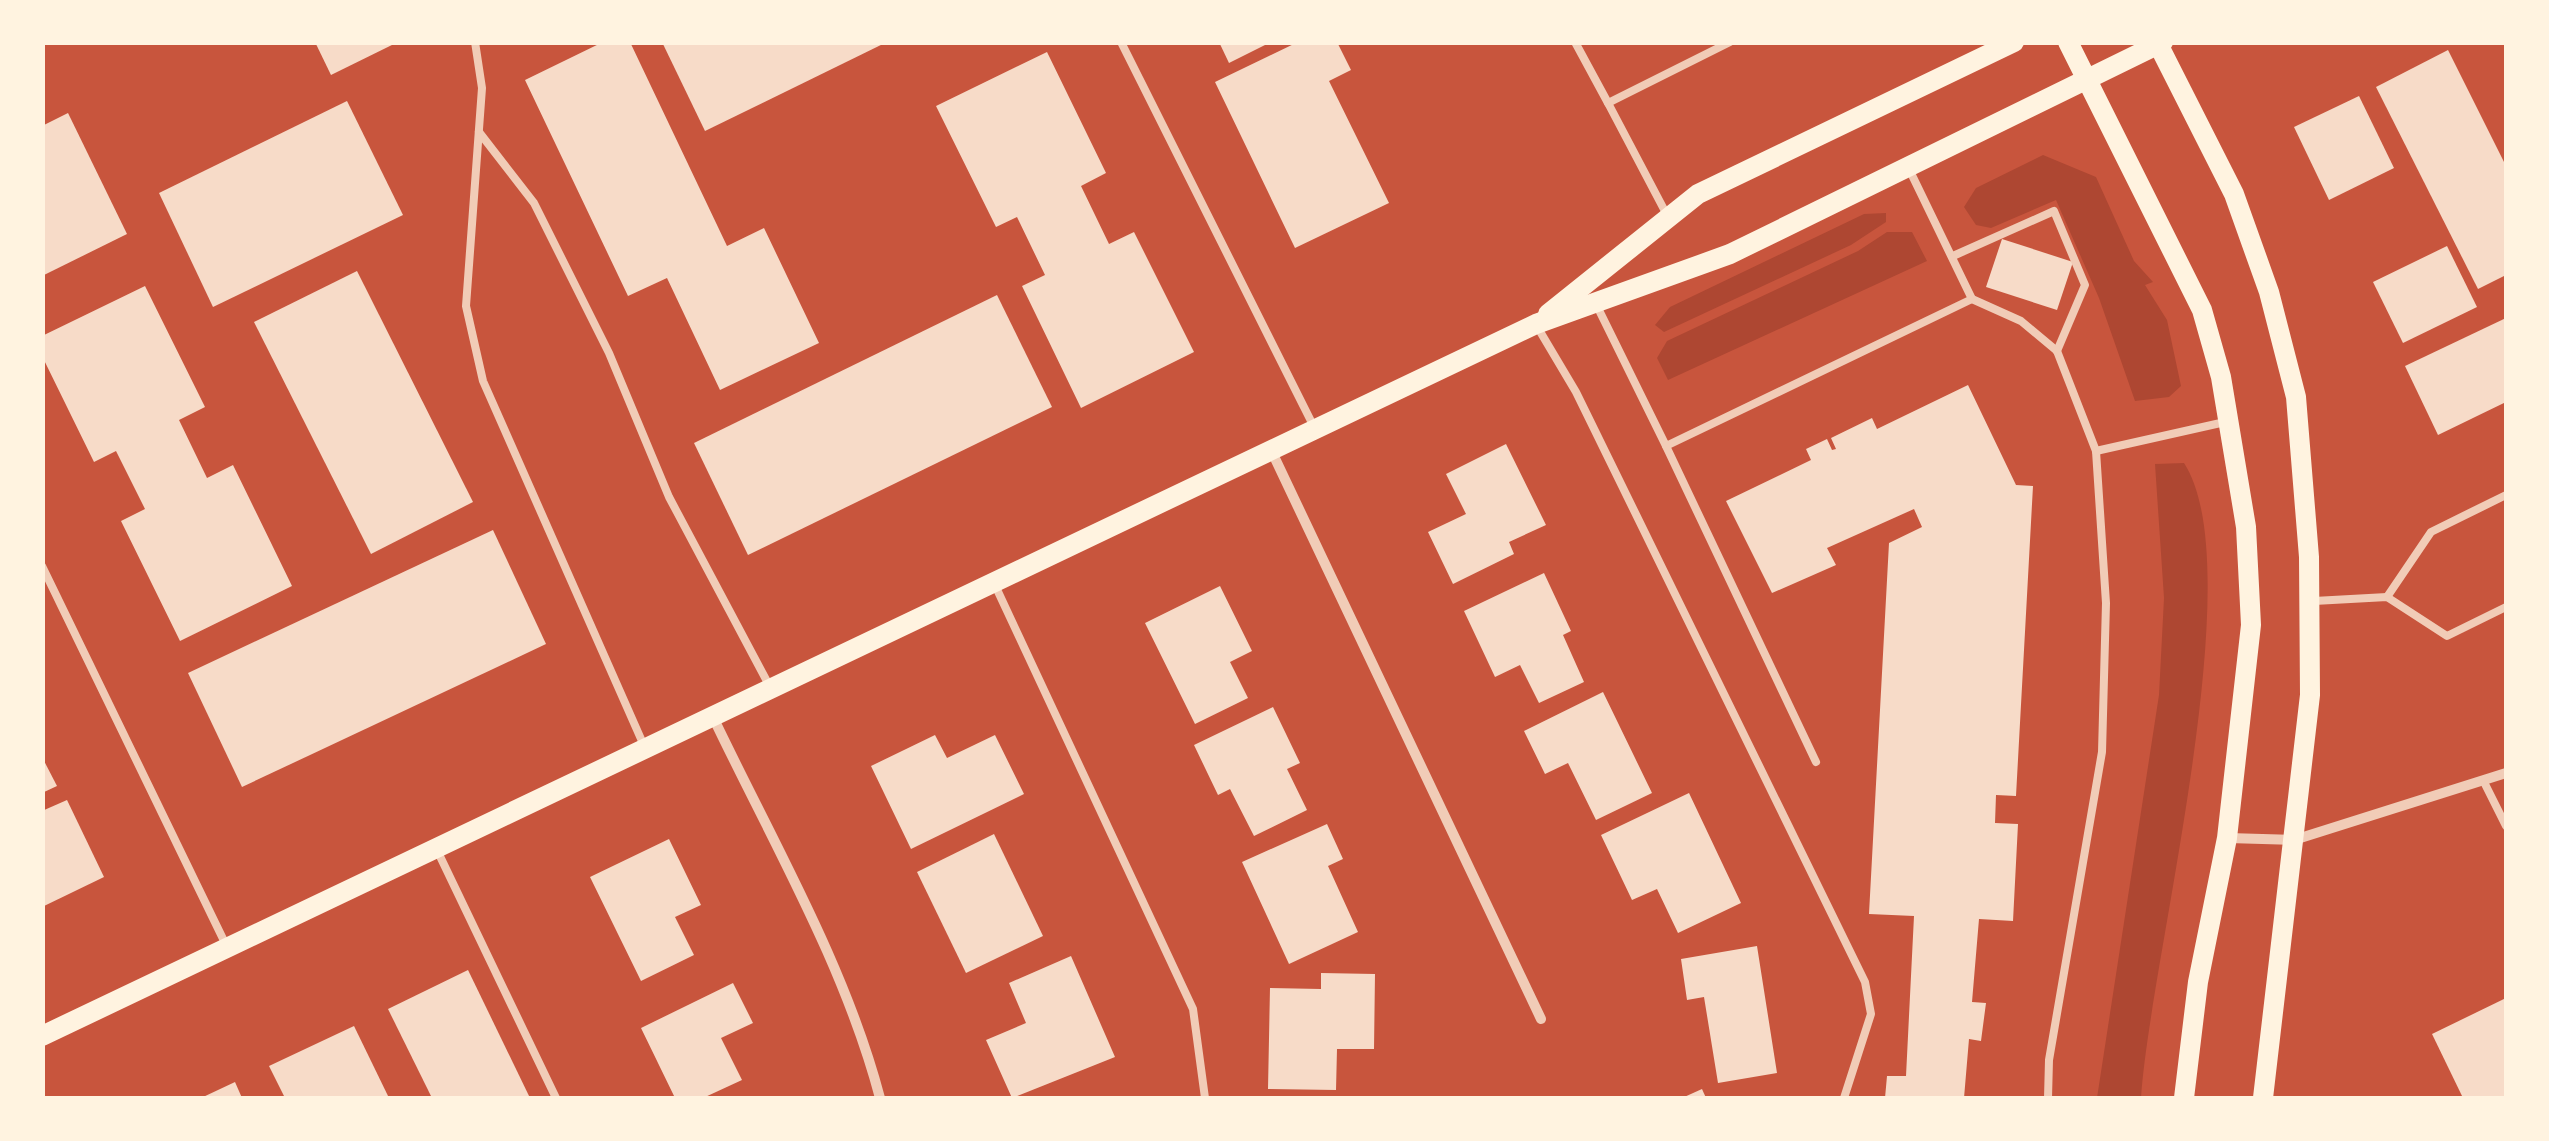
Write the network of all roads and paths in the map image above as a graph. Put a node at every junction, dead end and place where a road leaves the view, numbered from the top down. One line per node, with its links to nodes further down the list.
1 (475, 42): 10 (lane)
2 (1121, 42): 19 (lane)
3 (1575, 42): 9 (lane)
4 (1730, 42): 9 (lane)
5 (2014, 42): 12 (main road)
6 (2068, 42): 8 (main road)
7 (2160, 43): 8 (main road); 27 (main road)
8 (2087, 82): 11 (main road); 18 (main road)
9 (1608, 103): 12 (lane)
10 (479, 132): 29 (lane); 31 (lane)
11 (1908, 166): 13 (lane); 15 (main road)
12 (1668, 218): 16 (main road)
13 (1953, 256): 14 (lane); 17 (lane)
14 (1972, 299): 17 (lane); 20 (lane)
15 (1595, 303): 16 (main road); 20 (lane)
16 (1536, 324): 19 (main road); 45 (lane)
17 (2056, 351): 22 (lane)
18 (2229, 422): 22 (lane); 36 (main road)
19 (1315, 429): 21 (main road)
20 (1666, 446): 32 (lane)
21 (1271, 450): 25 (main road); 40 (street)
22 (2096, 451): 46 (lane)
23 (2506, 495): 26 (lane)
24 (42, 566): 39 (lane)
25 (994, 582): 29 (main road); 44 (lane)
26 (2387, 597): 27 (lane); 28 (lane)
27 (2309, 601): 37 (main road)
28 (2506, 607)
29 (771, 688): 30 (main road)
30 (712, 716): 31 (main road); 43 (street)
31 (646, 748): 38 (main road)
32 (1816, 762)
33 (2506, 773): 34 (street)
34 (2484, 782): 35 (lane); 37 (street)
35 (2506, 826)
36 (2227, 838): 37 (street); 47 (main road)
37 (2294, 840): 48 (main road)
38 (436, 848): 39 (main road); 42 (lane)
39 (228, 947): 41 (main road)
40 (1541, 1019)
41 (42, 1036)
42 (556, 1098)
43 (880, 1098)
44 (1205, 1098)
45 (1844, 1098)
46 (2048, 1098)
47 (2184, 1098)
48 (2263, 1098)

